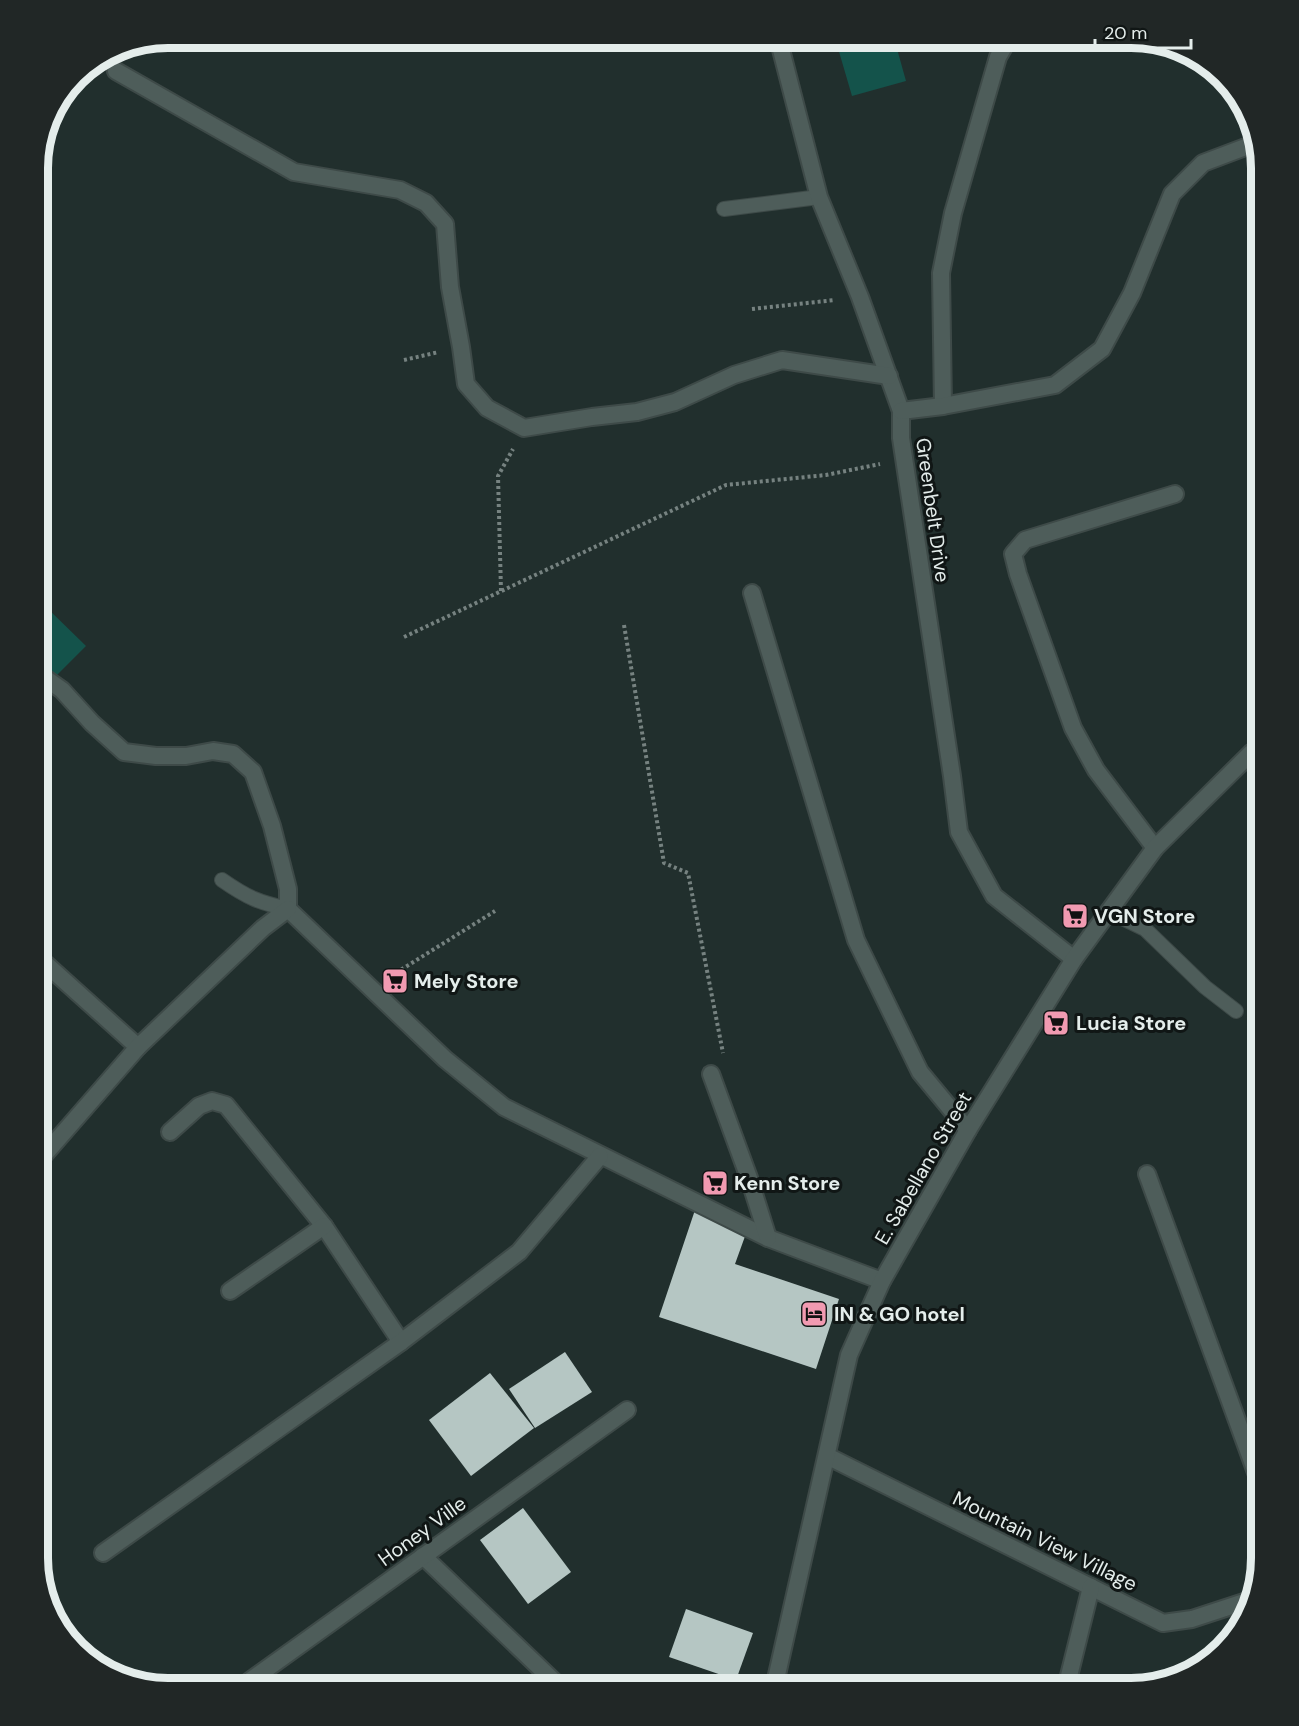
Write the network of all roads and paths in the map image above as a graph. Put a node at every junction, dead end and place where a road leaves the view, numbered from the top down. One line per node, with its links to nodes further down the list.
1 (781, 48): 5 (street, Greenbelt Drive)
2 (1003, 48): 12 (street)
3 (116, 71): 9 (street)
4 (1249, 146): 12 (street)
5 (819, 197): 6 (lane); 7 (street, Greenbelt Drive)
6 (724, 209)
7 (860, 297): 8 (path); 11 (street, Greenbelt Drive)
8 (752, 309)
9 (461, 347): 10 (path); 14 (street)
10 (404, 360)
11 (889, 376): 13 (street, Greenbelt Drive); 14 (street)
12 (944, 406): 13 (street)
13 (901, 411): 15 (street, Greenbelt Drive)
14 (524, 428): 17 (path)
15 (904, 459): 17 (path); 28 (street, Greenbelt Drive)
16 (1175, 494): 23 (street)
17 (501, 591): 20 (path)
18 (752, 593): 34 (street)
19 (624, 624): 33 (path)
20 (404, 637)
21 (48, 680): 25 (street)
22 (1251, 753): 23 (street, E. Sabellano Street)
23 (1155, 848): 27 (street, E. Sabellano Street)
24 (222, 880): 25 (lane)
25 (288, 909): 30 (street); 32 (street)
26 (495, 911): 30 (path)
27 (1108, 911): 28 (street, E. Sabellano Street); 31 (lane)
28 (1074, 959): 34 (street, E. Sabellano Street)
29 (48, 966): 32 (street)
30 (371, 988): 37 (street)
31 (1236, 1011)
32 (138, 1047): 36 (street)
33 (711, 1074): 40 (street)
34 (968, 1130): 41 (street, E. Sabellano Street)
35 (170, 1132): 39 (street)
36 (48, 1150)
37 (600, 1156): 40 (street); 43 (street)
38 (1147, 1174): 46 (street)
39 (324, 1226): 42 (street); 43 (street)
40 (768, 1238): 41 (street)
41 (882, 1281): 45 (street, E. Sabellano Street)
42 (230, 1292)
43 (401, 1342): 47 (street)
44 (627, 1410): 48 (street, Honey Ville)
45 (827, 1456): 49 (street, Mountain View Village); 53 (street, E. Sabellano Street)
46 (1251, 1456)
47 (104, 1553)
48 (423, 1556): 51 (street, Honey Ville); 52 (street)
49 (1091, 1587): 50 (street, Mountain View Village); 54 (street)
50 (1242, 1602)
51 (254, 1678)
52 (550, 1678)
53 (777, 1678)
54 (1069, 1678)

